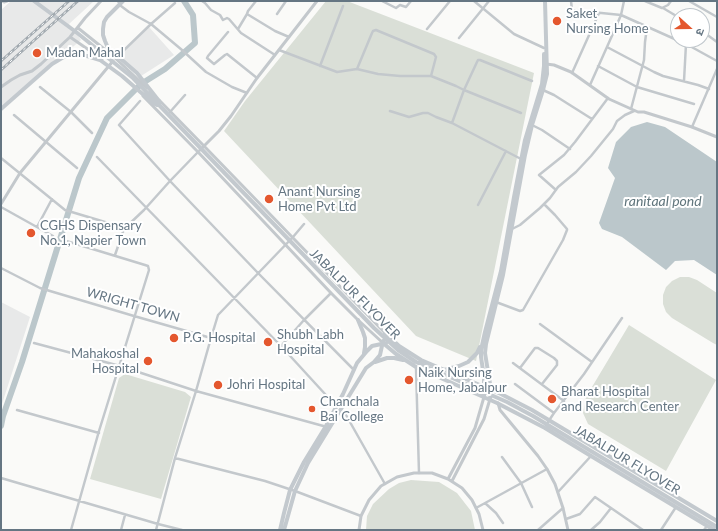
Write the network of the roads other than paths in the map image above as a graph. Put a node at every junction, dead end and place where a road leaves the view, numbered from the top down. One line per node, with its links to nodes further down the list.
1 (2, 1): 2 (street)
2 (7, 1)
3 (34, 1): 74 (main road, JABALPUR FLYOVER)
4 (101, 1): 34 (street)
5 (118, 1): 32 (street)
6 (123, 1): 74 (main road)
7 (202, 1): 35 (street)
8 (286, 1): 29 (street)
9 (317, 1): 40 (street)
10 (382, 1): 11 (street)
11 (411, 1)
12 (450, 1): 36 (street)
13 (474, 1): 24 (street)
14 (489, 1): 24 (street)
15 (544, 1): 43 (main road); 50 (main road)
16 (571, 1): 27 (street)
17 (624, 1): 30 (street)
18 (645, 1): 25 (street)
19 (671, 1): 25 (street)
20 (689, 1): 31 (street)
21 (254, 2): 28 (street)
22 (175, 3): 32 (street)
23 (343, 6): 52 (street)
24 (483, 8): 41 (street); 43 (street)
25 (662, 8): 26 (street)
26 (670, 12)
27 (599, 13): 30 (street); 57 (street)
28 (248, 14): 35 (street); 40 (street)
29 (277, 14)
30 (621, 15): 33 (street); 42 (street)
31 (717, 17)
32 (151, 24): 48 (street); 69 (street)
33 (647, 27): 39 (street); 54 (street)
34 (78, 28): 38 (street); 48 (street)
35 (238, 29): 47 (street)
36 (427, 29)
37 (228, 32): 59 (street)
38 (70, 37): 51 (street); 64 (street)
39 (670, 37)
40 (289, 38): 46 (street)
41 (459, 38)
42 (607, 47): 53 (street); 54 (street)
43 (544, 48): 50 (main road)
44 (686, 48): 61 (street)
45 (693, 48): 49 (street)
46 (279, 50): 47 (street); 52 (street)
47 (275, 54): 59 (street)
48 (115, 58): 51 (street); 80 (street)
49 (717, 61)
50 (546, 64): 57 (street); 68 (main road); 96 (main road)
51 (110, 65): 79 (street); 93 (street)
52 (320, 66): 55 (street)
53 (598, 66): 62 (street); 65 (street)
54 (643, 67): 61 (street); 65 (street)
55 (357, 69): 58 (street); 58 (street)
56 (717, 70): 66 (street)
57 (572, 73): 62 (street)
58 (430, 76): 67 (street)
59 (257, 78): 69 (street)
60 (532, 80): 67 (street)
61 (684, 81): 66 (street)
62 (590, 84): 71 (street)
63 (40, 86): 79 (street)
64 (1, 87)
65 (637, 87): 73 (street); 75 (street)
66 (709, 88): 86 (street)
67 (464, 90): 81 (street); 84 (street)
68 (543, 90): 83 (street); 85 (main road)
69 (247, 93): 90 (street)
70 (185, 96): 80 (street)
71 (608, 98): 75 (street); 83 (street)
72 (140, 101): 99 (street)
73 (694, 104)
74 (160, 106): 76 (main road); 187 (main road, JABALPUR FLYOVER)
75 (631, 108): 77 (street)
76 (1, 109)
77 (635, 110): 86 (street); 100 (street)
78 (390, 111): 84 (street)
79 (71, 112): 87 (street); 89 (street)
80 (170, 112): 90 (street)
81 (521, 113)
82 (14, 115): 89 (street)
83 (592, 119): 91 (street)
84 (452, 123): 92 (street)
85 (532, 125): 91 (street); 110 (main road)
86 (692, 127): 88 (street)
87 (92, 133)
88 (717, 137)
89 (46, 142): 97 (street); 98 (street)
90 (204, 146): 93 (street); 112 (street)
91 (570, 149): 100 (street)
92 (506, 151): 96 (street); 103 (street)
93 (198, 152): 99 (street); 114 (street)
94 (97, 157): 106 (street)
95 (1, 158): 98 (street)
96 (521, 159): 129 (main road)
97 (77, 168)
98 (20, 173): 101 (street); 102 (street)
99 (170, 181): 106 (street); 117 (street)
100 (556, 190): 104 (street)
101 (52, 199): 108 (street); 109 (street)
102 (1, 204)
103 (478, 204)
104 (544, 204): 110 (street); 120 (street)
105 (1, 208): 108 (street)
106 (146, 208): 109 (street); 119 (street)
107 (304, 224): 112 (street)
108 (37, 227): 111 (street)
109 (125, 228): 115 (street)
110 (511, 230): 120 (main road)
111 (53, 236)
112 (293, 237): 114 (street); 126 (street)
113 (63, 240): 115 (street)
114 (286, 244): 117 (street); 118 (street)
115 (115, 255): 121 (street)
116 (1, 268): 121 (street, WRIGHT TOWN)
117 (258, 273): 119 (street); 123 (street)
118 (331, 293): 123 (street); 124 (street)
119 (234, 299): 127 (street); 132 (street)
120 (496, 302): 146 (main road)
121 (134, 316): 127 (street, WRIGHT TOWN); 138 (street)
122 (622, 318): 136 (street)
123 (304, 320): 132 (street); 141 (street)
124 (358, 320): 131 (street); 133 (main road)
125 (540, 324): 136 (street)
126 (385, 333): 128 (main road); 131 (main road)
127 (211, 338): 147 (street)
128 (394, 342): 131 (main road); 142 (main road)
129 (483, 342): 142 (main road); 145 (main road)
130 (34, 343): 138 (street)
131 (383, 343): 133 (main road); 134 (main road); 135 (main road)
132 (280, 346): 153 (street)
133 (363, 356): 141 (main road)
134 (406, 361): 135 (main road); 139 (main road)
135 (374, 362): 153 (main road)
136 (592, 362): 151 (street)
137 (513, 363): 140 (street)
138 (120, 366): 147 (street); 159 (street)
139 (416, 367): 149 (main road); 164 (street)
140 (520, 368): 144 (street); 144 (street)
141 (354, 370): 153 (main road)
142 (443, 370): 145 (main road)
143 (515, 384): 155 (street)
144 (542, 384): 151 (street)
145 (484, 387): 146 (main road); 149 (main road)
146 (491, 390): 148 (main road); 150 (main road)
147 (196, 391): 157 (street); 162 (street)
148 (501, 394): 152 (street); 156 (main road)
149 (484, 396): 150 (main road); 166 (street)
150 (490, 399): 152 (main road); 167 (street)
151 (564, 401): 155 (street)
152 (498, 402): 158 (main road); 163 (street)
153 (338, 408): 157 (main road); 169 (street)
154 (16, 410): 159 (street)
155 (554, 413): 156 (street)
156 (550, 419): 158 (street); 170 (main road)
157 (327, 427): 171 (main road)
158 (545, 428): 161 (main road)
159 (99, 434): 174 (street)
160 (502, 456): 168 (street)
161 (591, 456): 172 (street); 173 (main road)
162 (175, 458): 171 (street); 186 (street)
163 (547, 469): 168 (street); 172 (street)
164 (419, 473): 166 (street); 169 (street)
165 (1, 478): 174 (street)
166 (448, 479): 167 (street)
167 (452, 481): 178 (street)
168 (521, 483): 175 (street); 176 (street)
169 (385, 484): 182 (street)
170 (658, 486): 173 (main road); 184 (main road)
171 (293, 490): 182 (street); 193 (main road); 194 (main road)
172 (558, 492): 179 (street)
173 (653, 493): 177 (main road)
174 (79, 501): 181 (street); 189 (street)
175 (486, 503): 178 (street); 185 (street)
176 (532, 507)
177 (676, 507): 188 (main road); 201 (street)
178 (476, 508): 196 (street)
179 (563, 508): 183 (street); 197 (street)
180 (611, 508): 183 (street); 199 (street); 200 (street)
181 (125, 515): 186 (street); 190 (street)
182 (361, 516): 195 (street)
183 (566, 519): 198 (street)
184 (717, 521)
185 (503, 522)
186 (158, 524): 191 (street); 192 (street)
187 (717, 527)
188 (705, 528): 202 (main road)
189 (71, 530)
190 (121, 530)
191 (156, 530)
192 (182, 530)
193 (280, 530)
194 (284, 530)
195 (359, 530)
196 (483, 530)
197 (538, 530)
198 (568, 530)
199 (591, 530)
200 (643, 530)
201 (661, 530)
202 (714, 530)

